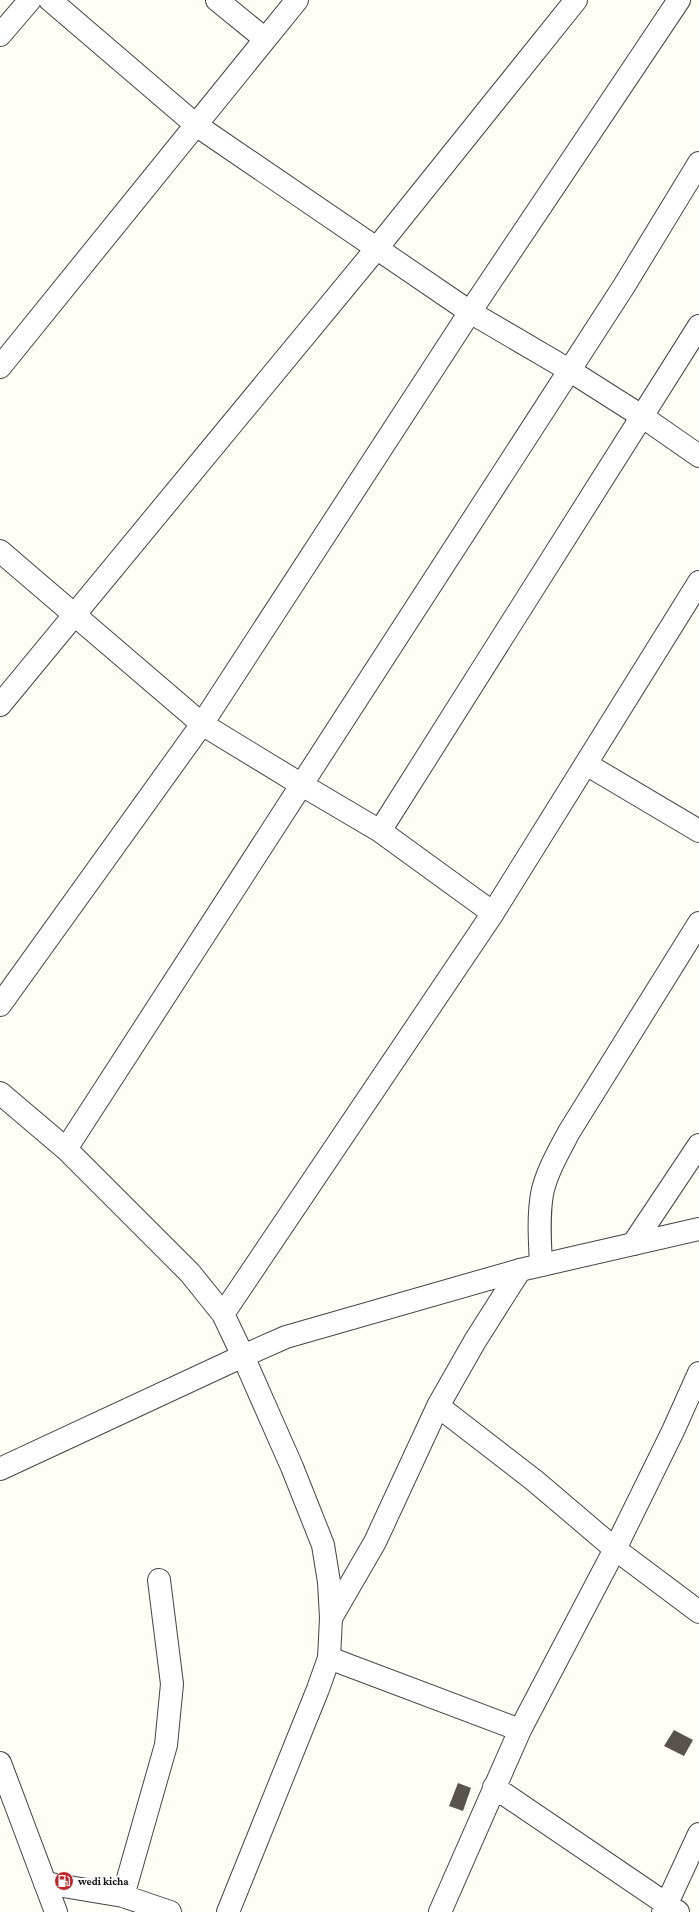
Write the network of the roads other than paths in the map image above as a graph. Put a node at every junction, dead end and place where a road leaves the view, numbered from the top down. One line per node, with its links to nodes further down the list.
1 (30, 0): 7 (street)
2 (50, 0): 9 (street)
3 (217, 0): 8 (street)
4 (296, 0): 8 (street)
5 (576, 0): 11 (street)
6 (679, 0): 12 (street)
7 (0, 35)
8 (265, 39): 9 (street)
9 (196, 125): 11 (street); 14 (street)
10 (699, 163): 15 (street)
11 (377, 248): 12 (street); 20 (street)
12 (470, 312): 15 (street); 22 (street)
13 (699, 326): 16 (street)
14 (0, 367)
15 (569, 370): 16 (street); 24 (street)
16 (643, 417): 17 (street); 25 (street)
17 (699, 456)
18 (0, 551): 20 (street)
19 (699, 582): 23 (street)
20 (74, 614): 21 (street); 22 (street)
21 (0, 705)
22 (202, 724): 24 (street); 29 (street)
23 (586, 764): 26 (street); 27 (street)
24 (302, 785): 25 (street); 32 (street)
25 (380, 831): 27 (street)
26 (699, 831)
27 (493, 913): 36 (street)
28 (699, 923): 35 (street)
29 (0, 1005)
30 (0, 1093): 32 (street)
31 (699, 1145): 34 (street)
32 (66, 1149): 36 (street)
33 (699, 1229): 34 (street)
34 (633, 1244): 35 (street)
35 (531, 1268): 37 (street); 39 (street)
36 (223, 1314): 37 (street)
37 (243, 1356): 40 (street); 44 (street)
38 (699, 1373): 41 (street)
39 (438, 1406): 41 (street); 44 (street)
40 (0, 1470)
41 (615, 1549): 43 (street); 46 (street)
42 (159, 1580): 51 (street)
43 (699, 1612)
44 (331, 1618): 45 (street)
45 (329, 1658): 46 (street); 55 (street)
46 (520, 1730): 48 (street)
47 (0, 1763): 50 (street)
48 (494, 1787): 52 (street); 56 (street)
49 (699, 1834): 52 (street)
50 (45, 1883): 51 (street); 53 (street)
51 (123, 1896): 54 (street)
52 (669, 1909)
53 (56, 1912)
54 (170, 1912)
55 (228, 1912)
56 (440, 1912)

